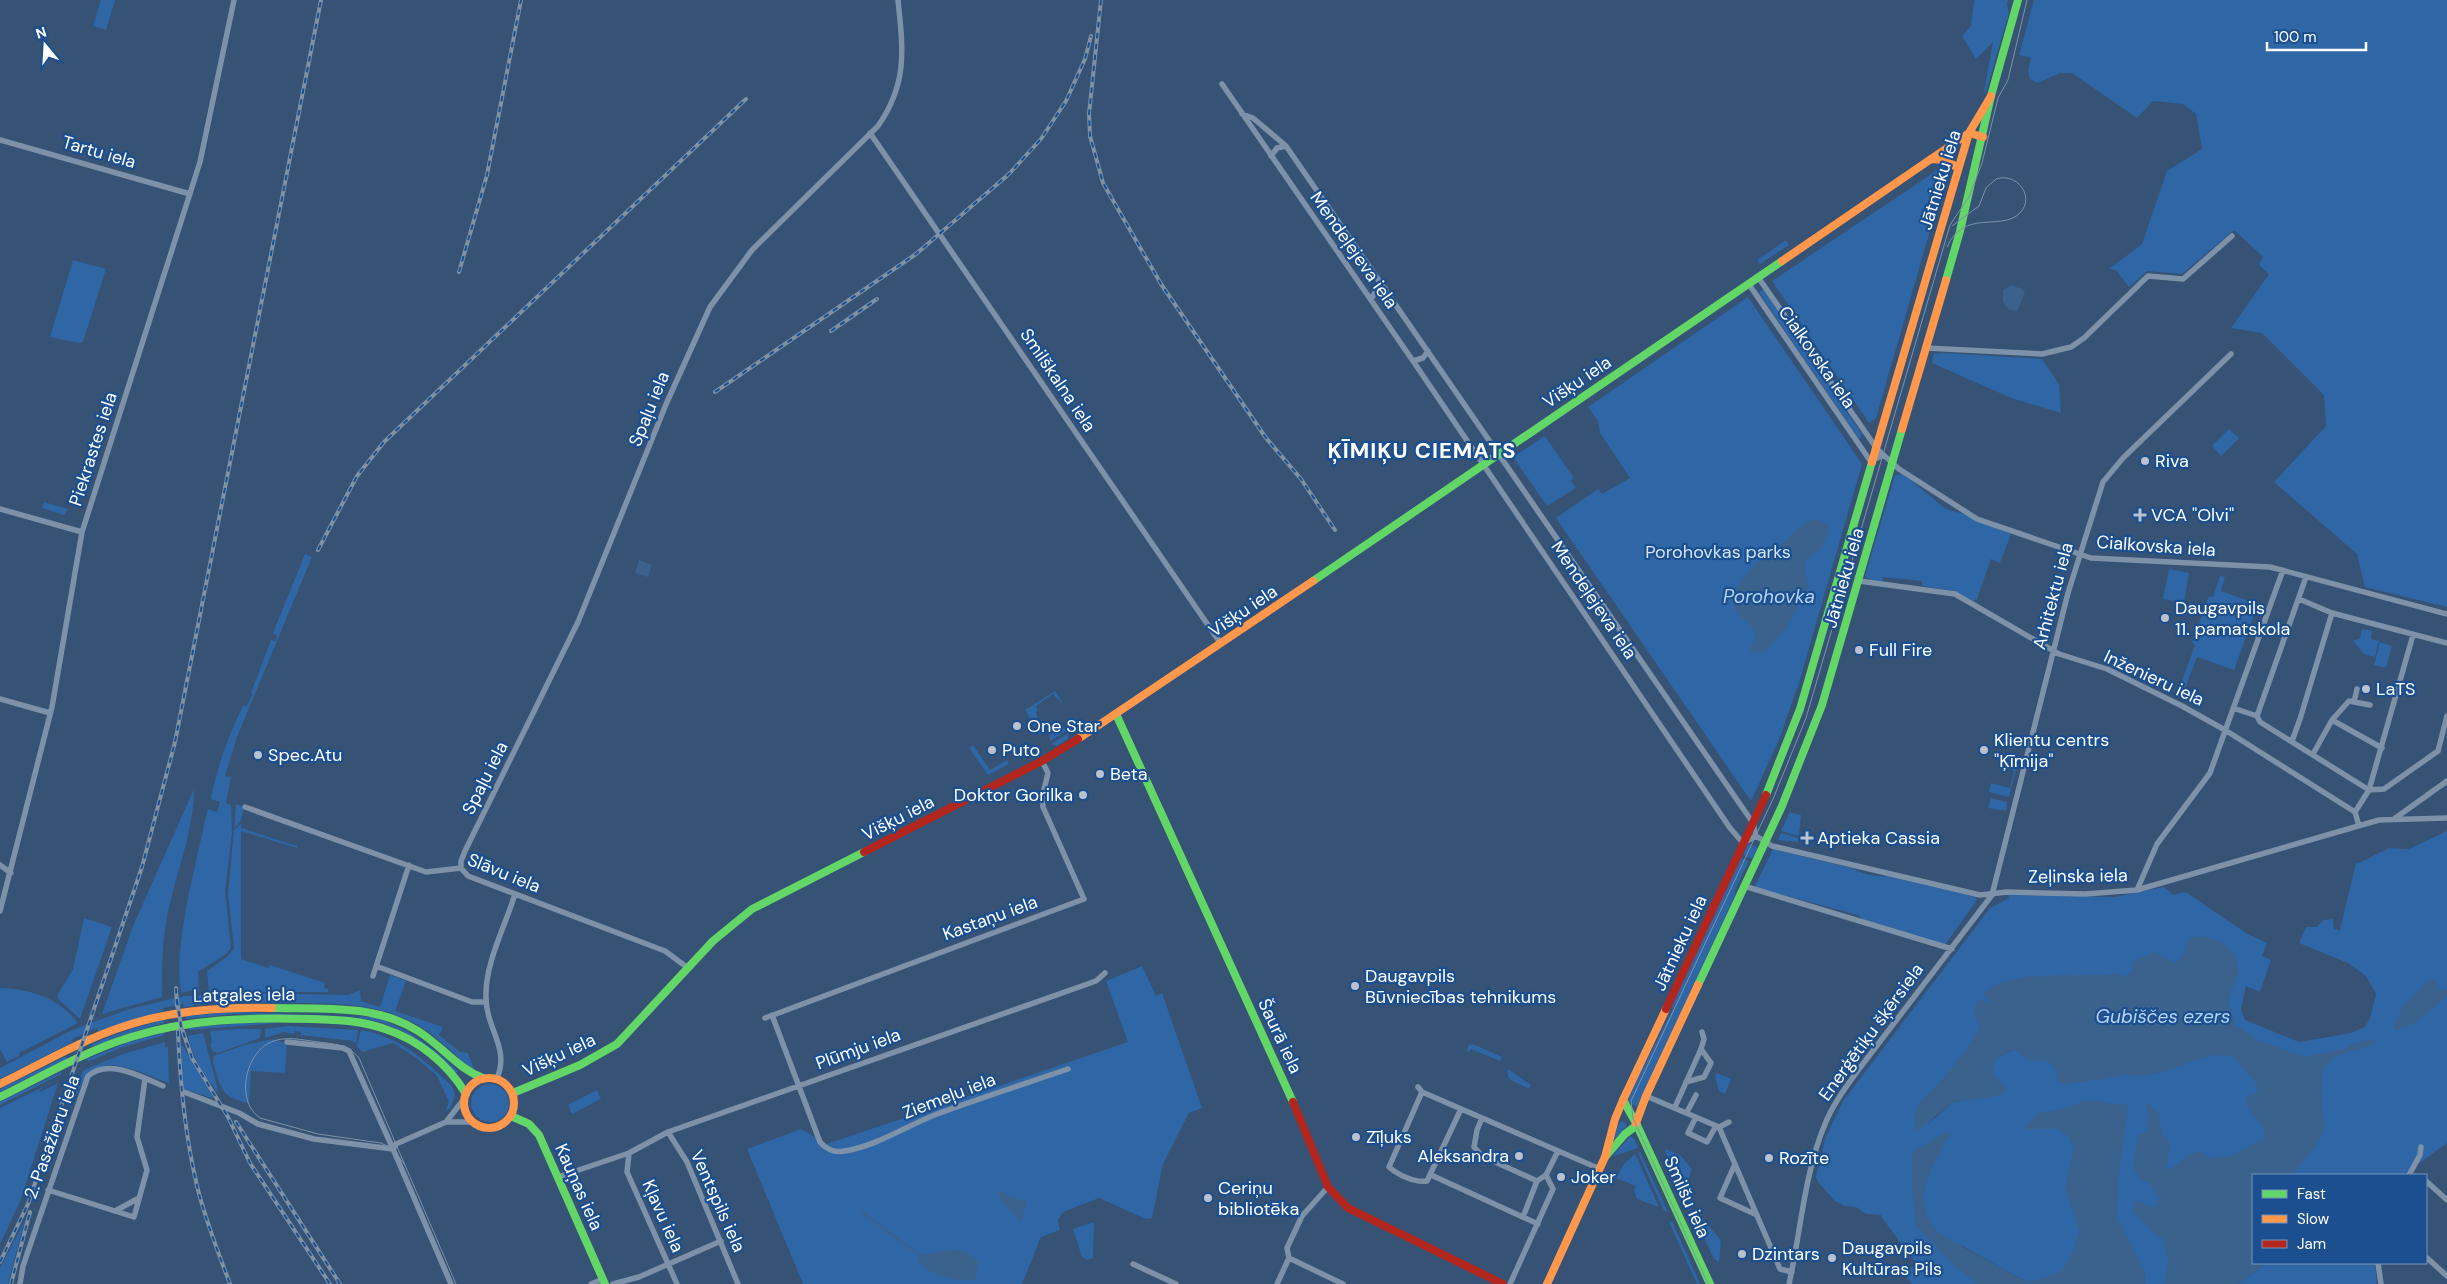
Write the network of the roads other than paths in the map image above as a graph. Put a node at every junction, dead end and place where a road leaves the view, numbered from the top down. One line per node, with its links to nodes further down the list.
1 (234, 0): 15 (street, Piekrastes iela)
2 (898, 0): 7 (street, Spaļu iela)
3 (2018, 0): 5 (street)
4 (1222, 84): 6 (street)
5 (1991, 96): 8 (street, Jātnieku iela); 9 (street, Jātnieku iela)
6 (1242, 114): 11 (street, Mendeļejeva iela); 12 (street, Mendeļejeva iela)
7 (870, 133): 42 (street, Smilškalna iela); 72 (street, Spaļu iela)
8 (1969, 133): 9 (street); 13 (street, Višķu iela); 14 (street, Jātnieku iela)
9 (1983, 137): 21 (street, Jātnieku iela)
10 (0, 140): 15 (street, Tartu iela)
11 (1286, 146): 12 (street); 19 (street, Mendeļejeva iela)
12 (1271, 156): 20 (street, Mendeļejeva iela)
13 (1931, 159): 14 (street); 17 (street, Višķu iela)
14 (1958, 168): 25 (street, Jātnieku iela)
15 (190, 194): 32 (street, Piekrastes iela)
16 (2232, 236): 21 (street)
17 (1758, 277): 18 (street, Višķu iela); 25 (street, Cialkovska iela)
18 (1748, 283): 26 (street, Višķu iela); 28 (street, Cialkovska iela)
19 (1385, 288): 20 (street); 22 (street, Mendeļejeva iela)
20 (1370, 299): 24 (street, Mendeļejeva iela)
21 (1926, 348): 29 (street, Jātnieku iela)
22 (1428, 351): 24 (street); 26 (street, Mendeļejeva iela)
23 (2231, 354): 33 (street, Arhitektu iela)
24 (1414, 361): 30 (street, Mendeļejeva iela)
25 (1877, 448): 27 (street, Cialkovska iela); 28 (street, Jātnieku iela)
26 (1499, 453): 30 (street, Višķu iela); 65 (street, Mendeļejeva iela)
27 (1883, 455): 28 (street); 29 (street, Cialkovska iela)
28 (1873, 460): 65 (street, Jātnieku iela)
29 (1893, 463): 33 (street, Cialkovska iela); 36 (street, Jātnieku iela)
30 (1482, 464): 42 (street, Višķu iela); 69 (street, Mendeļejeva iela)
31 (0, 509): 32 (street)
32 (82, 532): 49 (street, Piekrastes iela)
33 (2079, 554): 34 (street, Cialkovska iela); 43 (street, Arhitektu iela)
34 (2283, 570): 35 (street, Cialkovska iela); 48 (street)
35 (2306, 576): 37 (street); 39 (street, Cialkovska iela)
36 (1859, 581): 43 (street, Inženieru iela); 68 (street, Jātnieku iela)
37 (2299, 598): 38 (street); 51 (street)
38 (2332, 613): 40 (street); 55 (street)
39 (2447, 614)
40 (2413, 635): 41 (street); 56 (street)
41 (2447, 643)
42 (1221, 644): 50 (street, Višķu iela)
43 (2053, 650): 54 (street, Inženieru iela); 77 (street, Arhitektu iela)
44 (2357, 689): 46 (street)
45 (0, 699): 49 (street)
46 (2354, 702): 47 (street); 53 (street)
47 (2370, 706)
48 (2233, 708): 51 (street); 54 (street)
49 (50, 714): 73 (street, Piekrastes iela)
50 (1116, 714): 58 (street, Višķu iela); 132 (street, Šaurā iela)
51 (2257, 716): 55 (street)
52 (2447, 716): 60 (street)
53 (2332, 720): 56 (street); 57 (street)
54 (2225, 730): 62 (street, Inženieru iela); 75 (street)
55 (2292, 741): 57 (street)
56 (2382, 748): 60 (street)
57 (2313, 754): 60 (street)
58 (1042, 761): 81 (street, Višķu iela); 85 (street, Kastaņu iela)
59 (2447, 781): 64 (street)
60 (2370, 790): 62 (street)
61 (245, 807): 71 (street, Slāvu iela)
62 (2355, 812): 66 (street)
63 (2447, 818): 64 (street, Zeļinska iela)
64 (2394, 819): 66 (street, Zeļinska iela)
65 (1753, 823): 67 (street, Mendeļejeva iela); 69 (street, Jātnieku iela)
66 (2359, 826): 75 (street, Zeļinska iela)
67 (1756, 836): 68 (street); 69 (street)
68 (1766, 842): 74 (street, Jātnieku iela); 77 (street, Zeļinska iela)
69 (1743, 843): 104 (street, Jātnieku iela)
70 (0, 865): 73 (street)
71 (409, 865): 72 (street, Slāvu iela); 80 (street)
72 (461, 868): 76 (street, Slāvu iela)
73 (11, 872): 78 (street, Piekrastes iela)
74 (1744, 886): 79 (street, Enerģētiķu šķērsiela); 101 (street, Jātnieku iela)
75 (2138, 890): 77 (street, Zeļinska iela)
76 (515, 894): 81 (street, Slāvu iela); 84 (street)
77 (1992, 895): 79 (street, Enerģētiķu šķērsiela)
78 (0, 911)
79 (1952, 948): 146 (street, Enerģētiķu šķērsiela)
80 (376, 966): 83 (street); 84 (street)
81 (688, 968): 99 (street, Višķu iela)
82 (1105, 974): 96 (street, Plūmju iela)
83 (373, 976)
84 (486, 1002): 93 (street)
85 (772, 1015): 86 (street, Kastaņu iela); 96 (street)
86 (765, 1018)
87 (1702, 1032): 89 (street)
88 (287, 1042): 118 (street)
89 (1701, 1048): 94 (street); 94 (street)
90 (1068, 1068): 96 (street, Ziemeļu iela)
91 (144, 1078): 97 (street, 2. Pasažieru iela); 133 (street, 2. Pasažieru iela); 134 (street)
92 (483, 1078): 93 (street); 95 (street, Latgales iela); 103 (street)
93 (497, 1078): 99 (street)
94 (1686, 1082): 105 (street)
95 (0, 1084)
96 (801, 1085): 116 (street, Plūmju iela)
97 (163, 1086)
98 (184, 1092): 118 (street)
99 (513, 1093): 108 (street)
100 (1696, 1095): 107 (street)
101 (1646, 1096): 105 (street); 114 (street, Jātnieku iela)
102 (0, 1097): 103 (street, Latgales iela)
103 (465, 1097): 111 (street); 112 (street)
104 (1623, 1100): 114 (street, Smilšu iela); 121 (street, Jātnieku iela)
105 (1675, 1107): 107 (street)
106 (1460, 1109): 110 (street); 125 (street); 125 (street)
107 (1687, 1112): 109 (street)
108 (511, 1116): 112 (street); 129 (street, Kauņas iela)
109 (1696, 1117): 115 (street); 115 (street)
110 (1482, 1118): 119 (street); 130 (street)
111 (446, 1122): 112 (street); 118 (street)
112 (472, 1122)
113 (1729, 1122): 115 (street)
114 (1637, 1124): 121 (street, Jātnieku iela); 161 (street, Smilšu iela)
115 (1717, 1126): 122 (street)
116 (668, 1132): 120 (street, Plūmju iela); 140 (street, Ventspils iela)
117 (2421, 1147): 124 (street)
118 (393, 1149): 150 (street)
119 (1558, 1151): 123 (street); 128 (street)
120 (629, 1153): 129 (street, Plūmju iela); 143 (street, Kļavu iela)
121 (1605, 1157): 123 (street, Jātnieku iela)
122 (1735, 1164): 137 (street); 137 (street)
123 (1600, 1169): 160 (street, Jātnieku iela)
124 (2414, 1170): 126 (street); 127 (street)
125 (1431, 1174): 138 (street)
126 (2410, 1174)
127 (2419, 1174)
128 (1546, 1175): 130 (street); 139 (street)
129 (558, 1177): 148 (street, Kauņas iela)
130 (1537, 1180): 138 (street)
131 (2427, 1181): 135 (street)
132 (1328, 1187): 141 (street); 158 (street, Šaurā iela)
133 (48, 1190): 136 (street); 149 (street, 2. Pasažieru iela)
134 (139, 1198): 136 (street); 136 (street)
135 (2447, 1200)
136 (115, 1211)
137 (1757, 1215): 146 (street)
138 (1523, 1217): 139 (street)
139 (1538, 1224): 159 (street)
140 (721, 1241): 143 (street); 154 (street, Ventspils iela)
141 (1289, 1258): 156 (street); 157 (street)
142 (2427, 1258): 147 (street)
143 (669, 1264): 152 (street); 153 (street, Kļavu iela)
144 (1133, 1264): 155 (street)
145 (2378, 1264): 163 (street)
146 (1792, 1272): 162 (street, Enerģētiķu šķērsiela)
147 (2447, 1276)
148 (604, 1281): 151 (street)
149 (20, 1284)
150 (451, 1284)
151 (591, 1284)
152 (613, 1284)
153 (677, 1284)
154 (738, 1284)
155 (1176, 1284)
156 (1277, 1284)
157 (1343, 1284)
158 (1503, 1284)
159 (1510, 1284)
160 (1547, 1284)
161 (1710, 1284)
162 (1789, 1284)
163 (2382, 1284)

